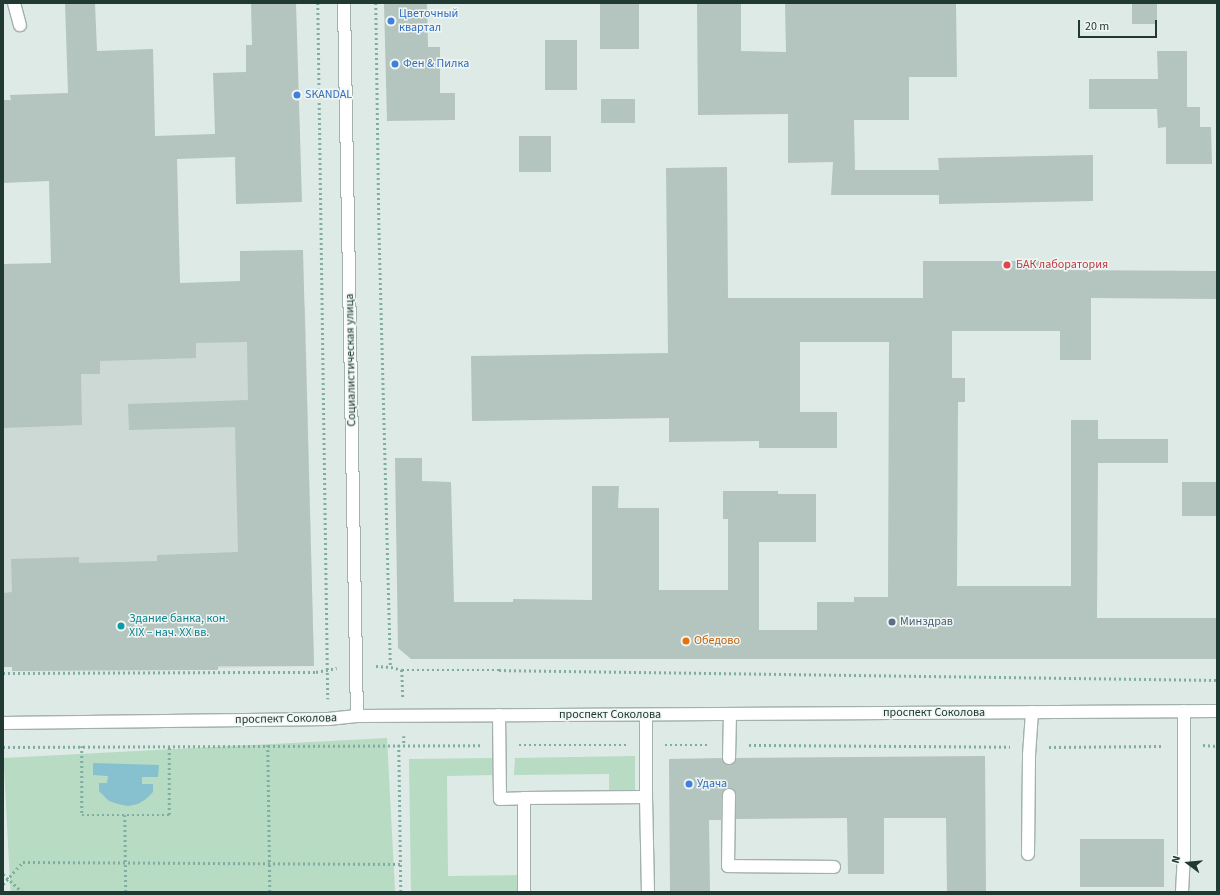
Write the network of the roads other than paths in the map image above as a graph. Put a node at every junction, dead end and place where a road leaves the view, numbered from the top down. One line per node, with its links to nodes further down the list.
1 (14, 3): 3 (street)
2 (344, 3): 10 (street, Социалистическая улица)
3 (20, 25)
4 (1217, 710): 5 (street, проспект Соколова)
5 (1184, 711): 6 (street, проспект Соколова); 20 (street)
6 (1032, 712): 7 (street, проспект Соколова); 16 (street)
7 (730, 714): 9 (street, проспект Соколова); 12 (street)
8 (499, 715): 9 (street, проспект Соколова); 10 (street, проспект Соколова); 15 (street)
9 (646, 715): 14 (street)
10 (357, 716): 11 (street, проспект Соколова)
11 (3, 724)
12 (729, 758)
13 (729, 795): 17 (street)
14 (646, 797): 15 (street); 19 (street)
15 (524, 798): 18 (street)
16 (1028, 854)
17 (834, 867)
18 (524, 892)
19 (648, 892)
20 (1182, 892)

